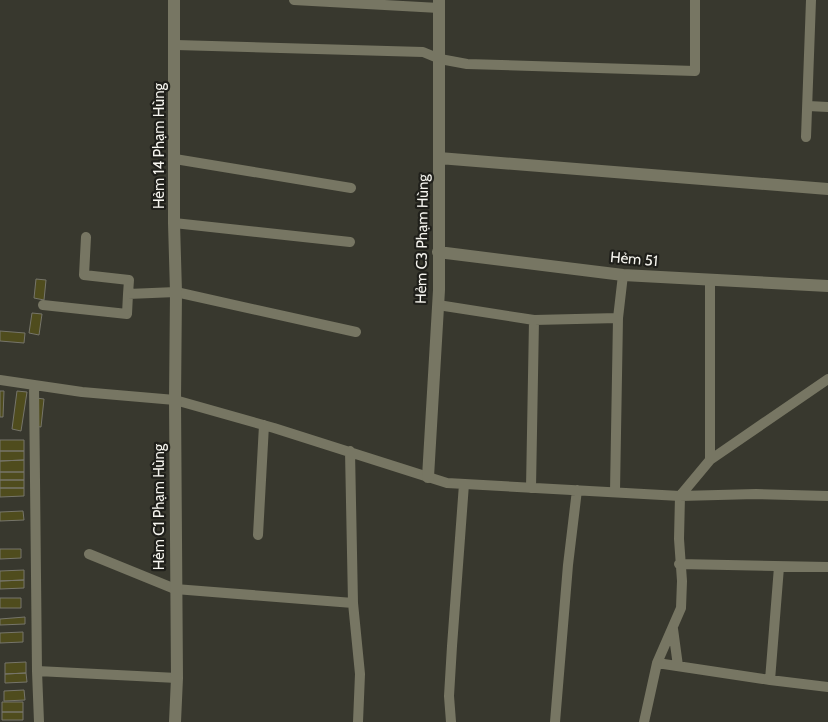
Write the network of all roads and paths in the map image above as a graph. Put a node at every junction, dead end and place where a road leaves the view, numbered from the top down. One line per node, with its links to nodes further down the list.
1 (174, 0): 6 (street, Hẻm 14 Phạm Hùng)
2 (294, 0): 5 (lane)
3 (695, 0): 7 (lane)
4 (811, 0): 8 (lane)
5 (439, 4): 7 (street, Hẻm C3 Phạm Hùng)
6 (176, 44): 7 (lane); 12 (street, Hẻm 14 Phạm Hùng)
7 (440, 59): 11 (street, Hẻm C3 Phạm Hùng)
8 (808, 106): 9 (lane); 10 (lane)
9 (828, 107)
10 (806, 137)
11 (439, 158): 14 (street); 18 (street, Hẻm C3 Phạm Hùng)
12 (175, 159): 13 (lane); 15 (street, Hẻm 14 Phạm Hùng)
13 (351, 188)
14 (828, 189)
15 (174, 224): 17 (lane); 22 (street, Hẻm 14 Phạm Hùng)
16 (86, 237): 23 (lane)
17 (350, 242)
18 (438, 252): 19 (street, Hẻm 51); 25 (street, Hẻm C3 Phạm Hùng)
19 (623, 275): 20 (street, Hẻm 51); 26 (lane)
20 (710, 280): 21 (street, Hẻm 51); 35 (lane)
21 (828, 286)
22 (176, 292): 23 (lane); 28 (lane); 32 (street, Hẻm C1 Phạm Hùng)
23 (128, 294): 24 (lane)
24 (43, 305)
25 (438, 306): 27 (lane); 36 (street, Hẻm C3 Phạm Hùng)
26 (618, 318): 27 (lane); 40 (lane)
27 (534, 320): 38 (lane)
28 (356, 332)
29 (828, 379): 35 (lane)
30 (0, 380): 31 (lane)
31 (34, 385): 32 (lane); 53 (lane)
32 (174, 400): 33 (lane); 48 (street, Hẻm C1 Phạm Hùng)
33 (264, 425): 34 (lane); 43 (lane)
34 (350, 451): 36 (lane); 49 (lane)
35 (710, 460): 41 (lane)
36 (428, 477): 37 (lane)
37 (464, 484): 38 (lane); 60 (lane)
38 (531, 488): 39 (lane)
39 (577, 490): 40 (lane); 61 (lane)
40 (615, 491): 41 (lane)
41 (680, 496): 42 (lane); 45 (lane)
42 (828, 496)
43 (258, 535)
44 (89, 554): 48 (lane)
45 (679, 564): 46 (lane); 50 (lane)
46 (780, 566): 47 (lane); 55 (lane)
47 (828, 567)
48 (176, 590): 49 (lane); 54 (street, Hẻm C1 Phạm Hùng)
49 (353, 602): 59 (lane)
50 (673, 629): 51 (lane); 52 (lane)
51 (657, 663): 52 (lane); 62 (lane)
52 (678, 666): 55 (lane)
53 (36, 671): 54 (lane); 57 (lane)
54 (177, 678): 58 (street, Hẻm C1 Phạm Hùng)
55 (770, 680): 56 (lane)
56 (828, 686)
57 (38, 722)
58 (176, 722)
59 (358, 722)
60 (451, 722)
61 (555, 722)
62 (644, 722)

